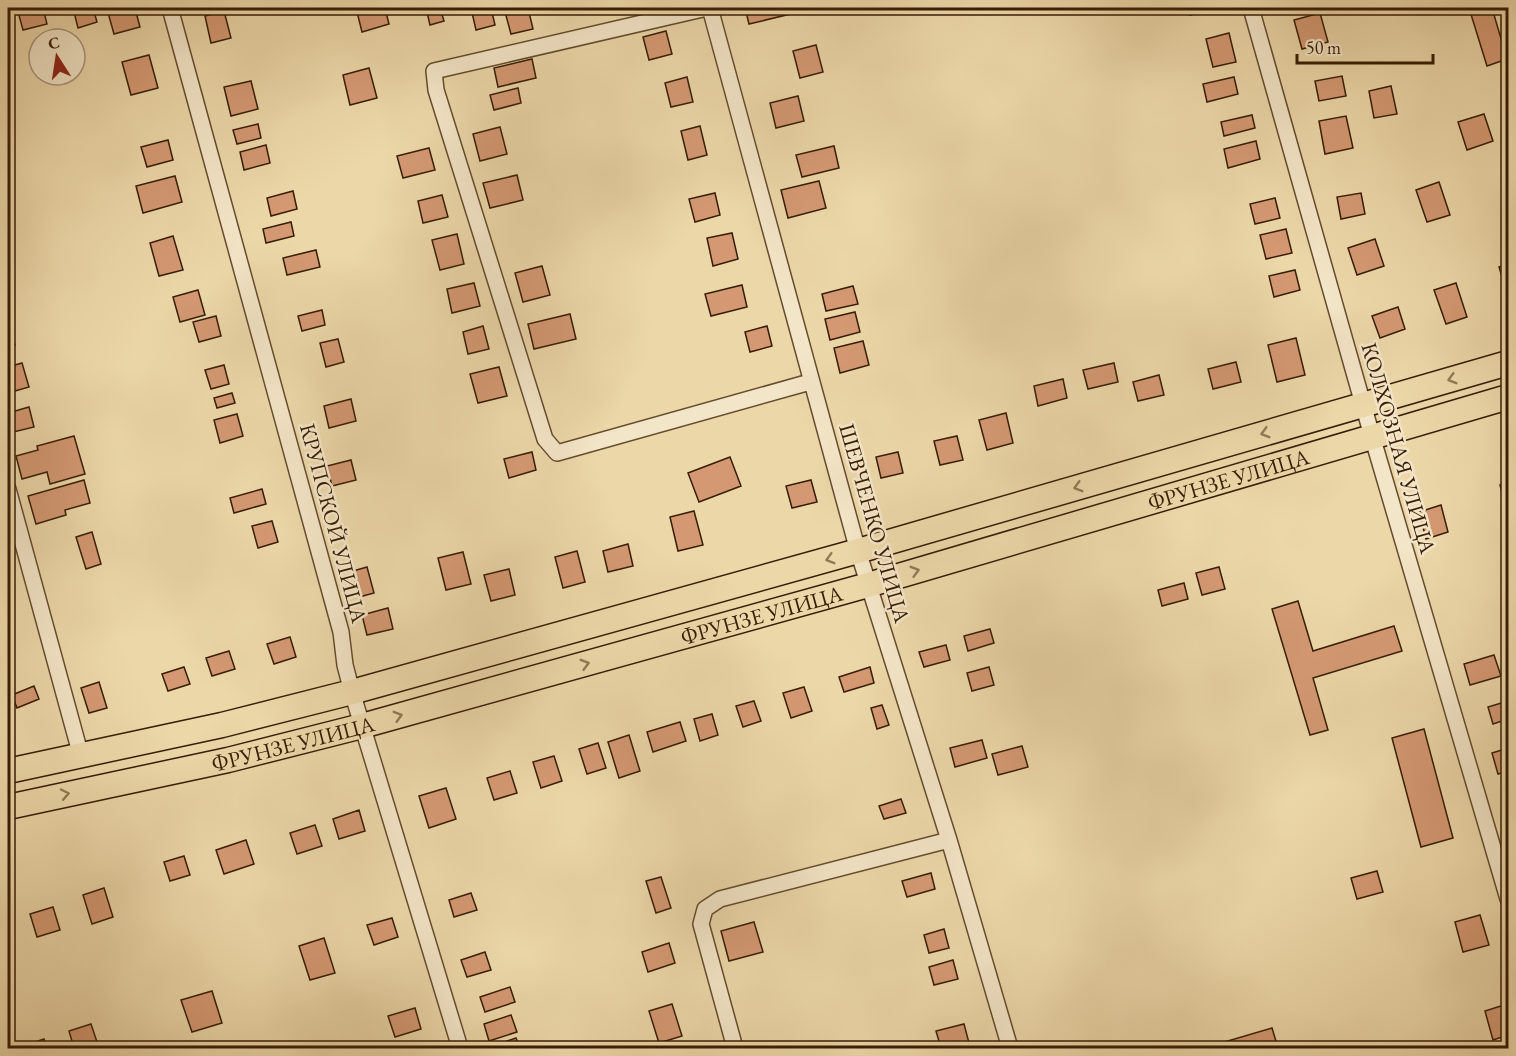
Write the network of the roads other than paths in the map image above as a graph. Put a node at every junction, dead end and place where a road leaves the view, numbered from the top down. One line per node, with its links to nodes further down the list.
1 (170, 8): 12 (street, КРУПСКОЙ УЛИЦА)
2 (708, 8): 5 (street, ШЕВЧЕНКО УЛИЦА); 5 (street)
3 (1251, 8): 7 (street, КОЛХОЗНАЯ УЛИЦА)
4 (1509, 363): 7 (main road, ФРУНЗЕ УЛИЦА, one-way to 7)
5 (810, 382): 10 (street, ШЕВЧЕНКО УЛИЦА)
6 (1509, 397): 8 (main road, ФРУНЗЕ УЛИЦА)
7 (1363, 404): 8 (street, КОЛХОЗНАЯ УЛИЦА); 10 (main road, ФРУНЗЕ УЛИЦА, one-way to 10)
8 (1372, 436): 11 (main road, ФРУНЗЕ УЛИЦА, one-way to 8); 18 (street, КОЛХОЗНАЯ УЛИЦА)
9 (8, 489): 14 (street)
10 (858, 551): 11 (street, ШЕВЧЕНКО УЛИЦА); 12 (main road, ФРУНЗЕ УЛИЦА, one-way to 12)
11 (868, 585): 13 (main road, ФРУНЗЕ УЛИЦА, one-way to 11); 17 (street, ШЕВЧЕНКО УЛИЦА)
12 (352, 692): 13 (street, КРУПСКОЙ УЛИЦА); 14 (main road, ФРУНЗЕ УЛИЦА)
13 (362, 726): 16 (main road, ФРУНЗЕ УЛИЦА, one-way to 13); 19 (street, КРУПСКОЙ УЛИЦА)
14 (81, 756): 15 (main road, ФРУНЗЕ УЛИЦА)
15 (8, 771)
16 (8, 807)
17 (949, 840): 20 (street); 21 (street, ШЕВЧЕНКО УЛИЦА)
18 (1509, 899)
19 (460, 1048)
20 (735, 1048)
21 (1010, 1048)

